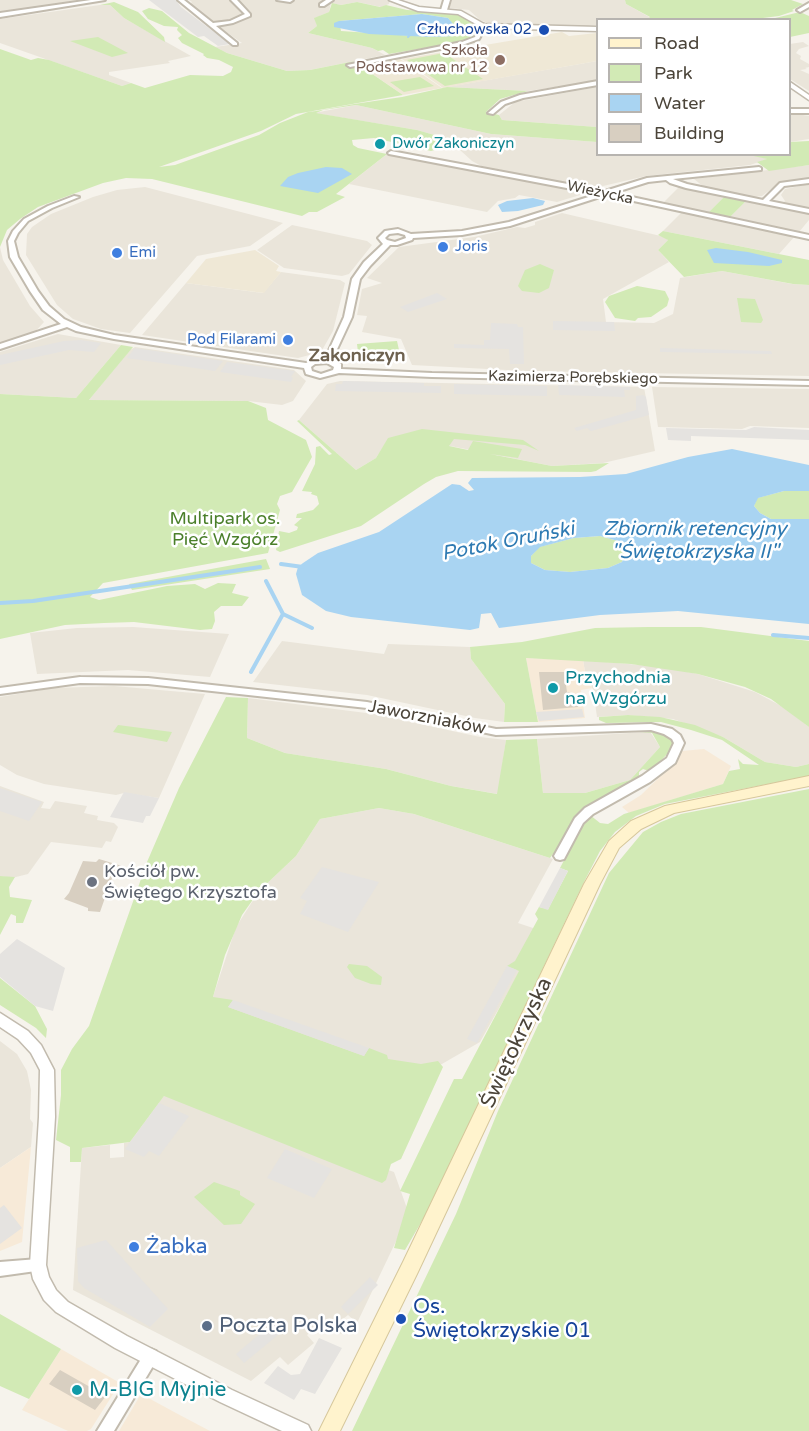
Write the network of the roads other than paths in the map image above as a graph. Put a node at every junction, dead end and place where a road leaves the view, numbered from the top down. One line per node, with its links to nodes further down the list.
1 (102, 0): 13 (street)
2 (181, 0): 14 (street)
3 (234, 0): 14 (street)
4 (280, 0): 5 (street)
5 (290, 0)
6 (330, 0): 9 (street)
7 (392, 0): 11 (street)
8 (447, 0): 11 (street)
9 (322, 5)
10 (809, 5): 12 (street)
11 (444, 10): 15 (street)
12 (800, 10)
13 (0, 15)
14 (211, 25): 17 (street)
15 (483, 26): 16 (street); 18 (street)
16 (596, 29)
17 (235, 44)
18 (350, 65)
19 (596, 83): 24 (street)
20 (791, 85): 21 (street)
21 (809, 98)
22 (791, 111): 23 (street)
23 (809, 111)
24 (491, 113)
25 (391, 153): 29 (street, Wieżycka)
26 (759, 169): 27 (street)
27 (667, 177): 29 (street); 31 (street)
28 (809, 181): 31 (street)
29 (603, 193): 33 (street); 34 (street, Wieżycka)
30 (76, 197): 36 (street, Kazimierza Porębskiego)
31 (764, 202): 32 (street)
32 (809, 212)
33 (410, 236): 35 (street); 35 (street)
34 (809, 237)
35 (388, 243): 38 (street)
36 (67, 324): 37 (street); 39 (street, Kazimierza Porębskiego)
37 (0, 347)
38 (328, 361): 39 (street, Kazimierza Porębskiego); 40 (street)
39 (307, 366): 40 (street, Kazimierza Porębskiego)
40 (337, 371): 41 (street, Kazimierza Porębskiego)
41 (809, 383)
42 (0, 691): 44 (street, Jaworzniaków)
43 (809, 781): 51 (main road, Świętokrzyska)
44 (560, 856)
45 (0, 1019): 46 (street)
46 (38, 1265): 47 (street); 48 (street)
47 (0, 1269)
48 (151, 1356): 49 (street); 50 (street)
49 (105, 1431)
50 (302, 1431)
51 (329, 1431)

